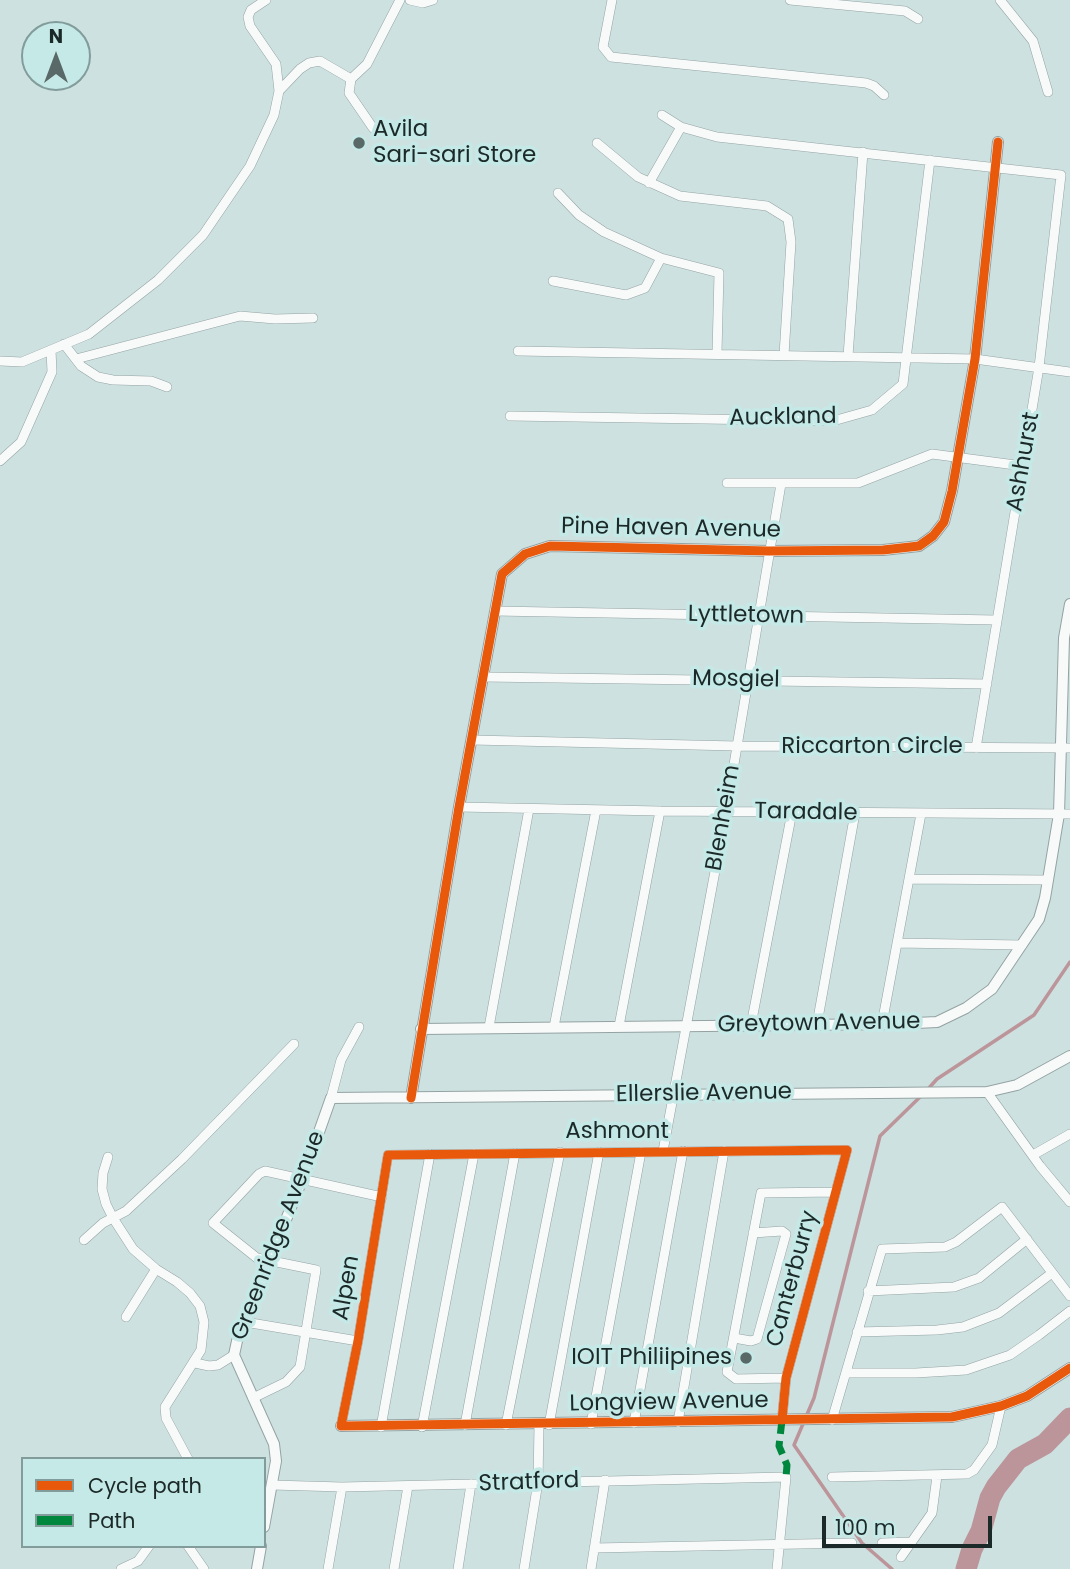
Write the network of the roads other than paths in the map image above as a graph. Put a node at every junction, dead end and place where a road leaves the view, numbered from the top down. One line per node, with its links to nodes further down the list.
1 (266, 0): 10 (street)
2 (400, 0): 9 (street)
3 (410, 0): 4 (street)
4 (433, 0)
5 (611, 0): 12 (street)
6 (790, 0): 8 (street)
7 (1000, 0): 11 (street)
8 (918, 19)
9 (351, 79): 10 (street); 15 (street)
10 (279, 91): 26 (street)
11 (1048, 92)
12 (884, 95)
13 (662, 115): 14 (street)
14 (681, 127): 18 (street); 21 (street)
15 (373, 128)
16 (999, 142): 20 (street, Pine Haven Avenue)
17 (597, 143): 21 (street)
18 (863, 152): 19 (street); 31 (street)
19 (930, 160): 20 (street); 32 (street, Auckland)
20 (995, 166): 34 (street, Pine Haven Avenue); 36 (street, Ashhurst)
21 (649, 183): 30 (street)
22 (558, 193): 23 (street)
23 (661, 258): 24 (street); 29 (street)
24 (553, 281)
25 (313, 318): 33 (street)
26 (64, 344): 27 (street); 33 (street)
27 (51, 350): 35 (street); 41 (street)
28 (518, 351): 29 (street)
29 (717, 352): 30 (street)
30 (783, 355): 31 (street)
31 (848, 356): 32 (street)
32 (908, 356): 34 (street); 39 (street, Auckland)
33 (76, 359): 38 (street)
34 (975, 359): 36 (street); 40 (street, Pine Haven Avenue)
35 (0, 361)
36 (1040, 367): 37 (street); 42 (street, Ashhurst)
37 (1070, 372)
38 (167, 387)
39 (510, 416)
40 (958, 456): 42 (street); 44 (street); 45 (street, Pine Haven Avenue)
41 (0, 461)
42 (1023, 466): 49 (street, Ashhurst)
43 (727, 483): 44 (street)
44 (781, 484): 45 (street, Blenheim)
45 (769, 551): 47 (street, Pine Haven Avenue); 48 (street, Blenheim)
46 (1070, 604): 56 (street, Greytown Avenue)
47 (495, 611): 48 (street, Lyttletown); 50 (street, Pine Haven Avenue)
48 (758, 617): 49 (street, Lyttletown); 51 (street, Blenheim)
49 (996, 620): 52 (street, Ashhurst)
50 (484, 677): 51 (street, Mosgiel); 53 (street, Pine Haven Avenue)
51 (747, 680): 52 (street, Mosgiel); 54 (street, Blenheim)
52 (987, 684): 55 (street, Ashhurst)
53 (472, 740): 54 (street, Riccarton Circle); 57 (street, Pine Haven Avenue)
54 (737, 746): 55 (street, Riccarton Circle); 61 (street, Blenheim)
55 (976, 748): 56 (street, Riccarton Circle)
56 (1066, 748): 65 (street, Greytown Avenue)
57 (459, 807): 58 (street, Taradale); 78 (street, Pine Haven Avenue)
58 (529, 809): 59 (street, Taradale); 76 (street)
59 (596, 810): 60 (street, Taradale); 77 (street)
60 (660, 811): 61 (street, Taradale); 73 (street)
61 (726, 812): 62 (street, Taradale); 74 (street, Blenheim)
62 (792, 812): 63 (street, Taradale); 72 (street)
63 (855, 813): 64 (street, Taradale); 70 (street)
64 (921, 814): 65 (street, Taradale); 66 (street)
65 (1065, 814): 67 (street, Greytown Avenue)
66 (909, 879): 67 (street); 68 (street)
67 (1048, 880): 69 (street, Greytown Avenue)
68 (897, 943): 69 (street); 71 (street)
69 (1021, 945): 71 (street, Greytown Avenue)
70 (817, 1024): 71 (street, Greytown Avenue); 72 (street, Greytown Avenue)
71 (882, 1024)
72 (751, 1025): 74 (street, Greytown Avenue)
73 (620, 1026): 74 (street, Greytown Avenue); 77 (street, Greytown Avenue)
74 (685, 1026): 82 (street, Blenheim)
75 (359, 1027): 84 (street, Greenridge Avenue)
76 (489, 1027): 77 (street, Greytown Avenue); 78 (street, Greytown Avenue)
77 (554, 1027)
78 (421, 1029): 83 (street, Pine Haven Avenue)
79 (294, 1044): 103 (street)
80 (1070, 1056): 81 (street, Ellerslie Avenue)
81 (987, 1092): 82 (street, Ellerslie Avenue); 97 (street)
82 (673, 1094): 83 (street, Ellerslie Avenue); 92 (street, Blenheim)
83 (411, 1097): 84 (street, Ellerslie Avenue)
84 (331, 1098): 99 (street, Greenridge Avenue)
85 (1070, 1134): 97 (street)
86 (847, 1150): 88 (street, Ashmont); 100 (street, Canterburry)
87 (683, 1151): 88 (street, Ashmont); 92 (street, Ashmont); 129 (street)
88 (724, 1151): 128 (street)
89 (560, 1152): 90 (street, Ashmont); 93 (street, Ashmont); 132 (street)
90 (599, 1152): 91 (street, Ashmont); 133 (street)
91 (641, 1152): 92 (street, Ashmont); 130 (street)
92 (663, 1152)
93 (515, 1153): 95 (street, Ashmont); 131 (street)
94 (430, 1154): 95 (street, Ashmont); 96 (street, Ashmont); 135 (street)
95 (474, 1154): 136 (street)
96 (388, 1155): 101 (street, Alpen)
97 (1032, 1155): 102 (street)
98 (108, 1157): 103 (street)
99 (302, 1180): 101 (street); 107 (street, Greenridge Avenue); 107 (street)
100 (836, 1192): 104 (street); 123 (street, Canterburry)
101 (382, 1196): 118 (street, Alpen)
102 (1070, 1202)
103 (113, 1218): 106 (street); 108 (street)
104 (753, 1233): 117 (street); 117 (street)
105 (1027, 1239): 109 (street); 110 (street); 110 (street)
106 (84, 1240)
107 (270, 1261): 114 (street, Greenridge Avenue); 115 (street)
108 (156, 1269): 113 (street); 120 (street)
109 (1052, 1273): 111 (street); 116 (street)
110 (869, 1291): 116 (street)
111 (1070, 1296)
112 (1070, 1311): 122 (street)
113 (126, 1317)
114 (245, 1322): 115 (street); 119 (street, Greenridge Avenue)
115 (306, 1332): 118 (street); 124 (street)
116 (857, 1332): 122 (street)
117 (734, 1338): 123 (street)
118 (358, 1341): 134 (street, Alpen)
119 (234, 1355): 120 (street); 124 (street, Greenridge Avenue)
120 (195, 1363): 137 (street)
121 (1070, 1368): 125 (street, Longview Avenue)
122 (846, 1373): 127 (street)
123 (786, 1378): 126 (street, Canterburry)
124 (253, 1398): 142 (street, Greenridge Avenue)
125 (1001, 1406): 127 (street, Longview Avenue); 138 (street)
126 (782, 1420): 127 (street, Longview Avenue); 128 (street, Longview Avenue)
127 (832, 1420)
128 (678, 1422): 129 (street, Longview Avenue)
129 (634, 1423): 130 (street, Longview Avenue)
130 (591, 1424): 133 (street, Longview Avenue)
131 (465, 1425): 132 (street, Longview Avenue); 136 (street, Longview Avenue)
132 (506, 1425): 133 (street, Longview Avenue)
133 (544, 1425): 141 (street)
134 (341, 1426): 135 (street, Longview Avenue)
135 (381, 1427): 136 (street, Longview Avenue)
136 (422, 1427)
137 (187, 1457)
138 (937, 1476): 139 (street); 148 (street)
139 (832, 1477)
140 (605, 1480): 141 (street, Stratford); 150 (street, Stratford); 154 (street)
141 (538, 1482): 143 (street, Stratford); 162 (street)
142 (272, 1485): 145 (street, Stratford); 146 (street, Greenridge Avenue)
143 (471, 1485): 144 (street, Stratford); 161 (street)
144 (408, 1486): 145 (street, Stratford); 160 (street)
145 (342, 1487): 159 (street)
146 (266, 1516)
147 (882, 1542): 148 (street)
148 (911, 1542): 155 (street)
149 (852, 1543): 150 (street)
150 (780, 1544): 154 (street); 164 (street)
151 (148, 1548): 156 (street)
152 (189, 1548): 157 (street)
153 (261, 1548): 158 (street)
154 (594, 1548): 163 (street)
155 (901, 1557)
156 (121, 1569)
157 (204, 1569)
158 (257, 1569)
159 (328, 1569)
160 (394, 1569)
161 (458, 1569)
162 (524, 1569)
163 (591, 1569)
164 (777, 1569)

